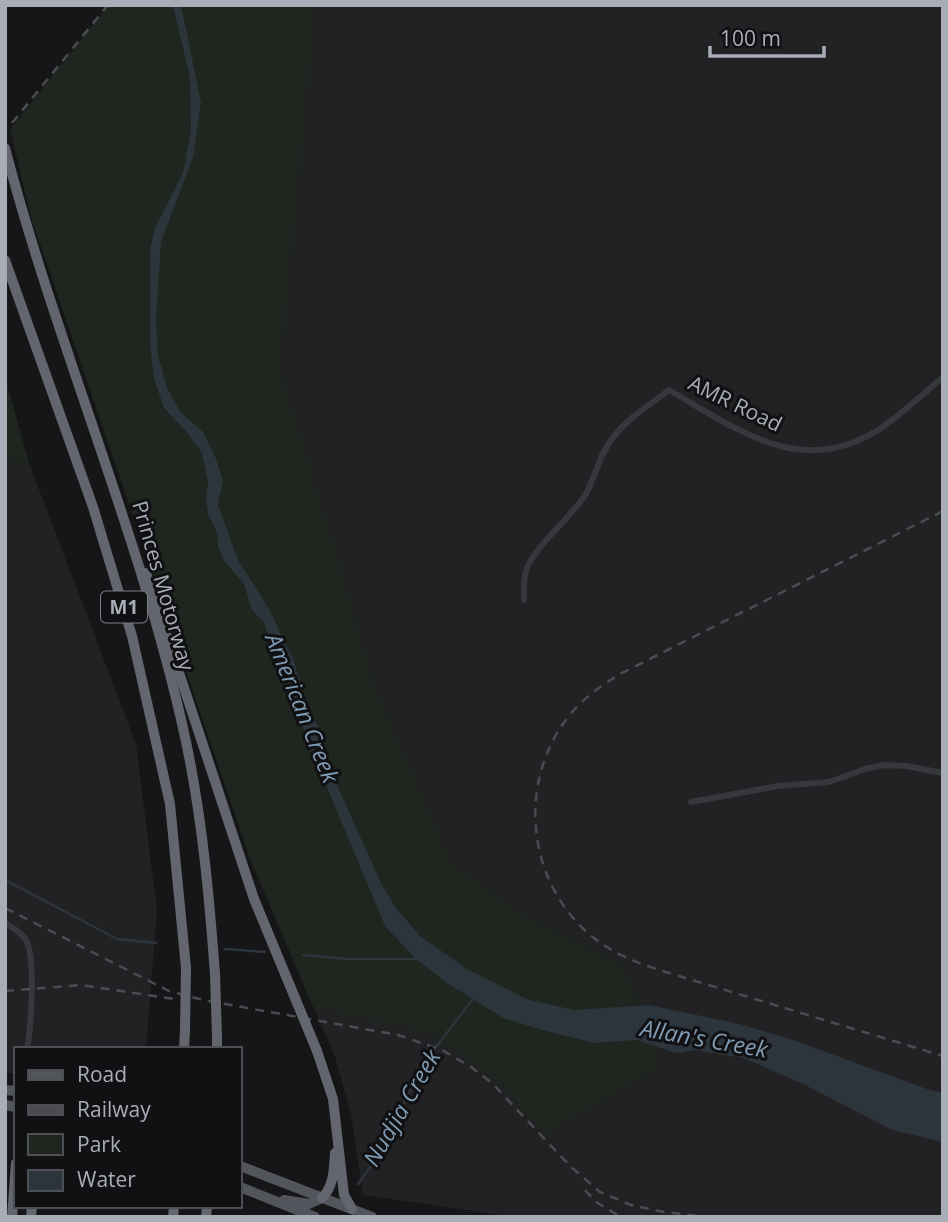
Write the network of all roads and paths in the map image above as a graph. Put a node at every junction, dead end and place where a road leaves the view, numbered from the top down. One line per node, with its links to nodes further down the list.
1 (5, 148): 4 (highway, Princes Motorway / M1)
2 (5, 260): 11 (highway, Princes Motorway / M1, bridge)
3 (943, 377): 5 (street, AMR Road)
4 (124, 519): 9 (highway, Princes Motorway / M1, bridge); 12 (highway, bridge)
5 (524, 600)
6 (943, 773): 7 (street)
7 (691, 802)
8 (5, 923): 10 (street)
9 (217, 1043)
10 (28, 1046)
11 (184, 1047)
12 (337, 1125): 16 (highway); 17 (highway)
13 (242, 1167): 16 (main road)
14 (245, 1189): 16 (main road); 19 (main road)
15 (14, 1190): 18 (highway)
16 (319, 1200): 17 (main road); 20 (main road)
17 (352, 1209): 21 (main road)
18 (12, 1217)
19 (314, 1217)
20 (320, 1217)
21 (372, 1217)

